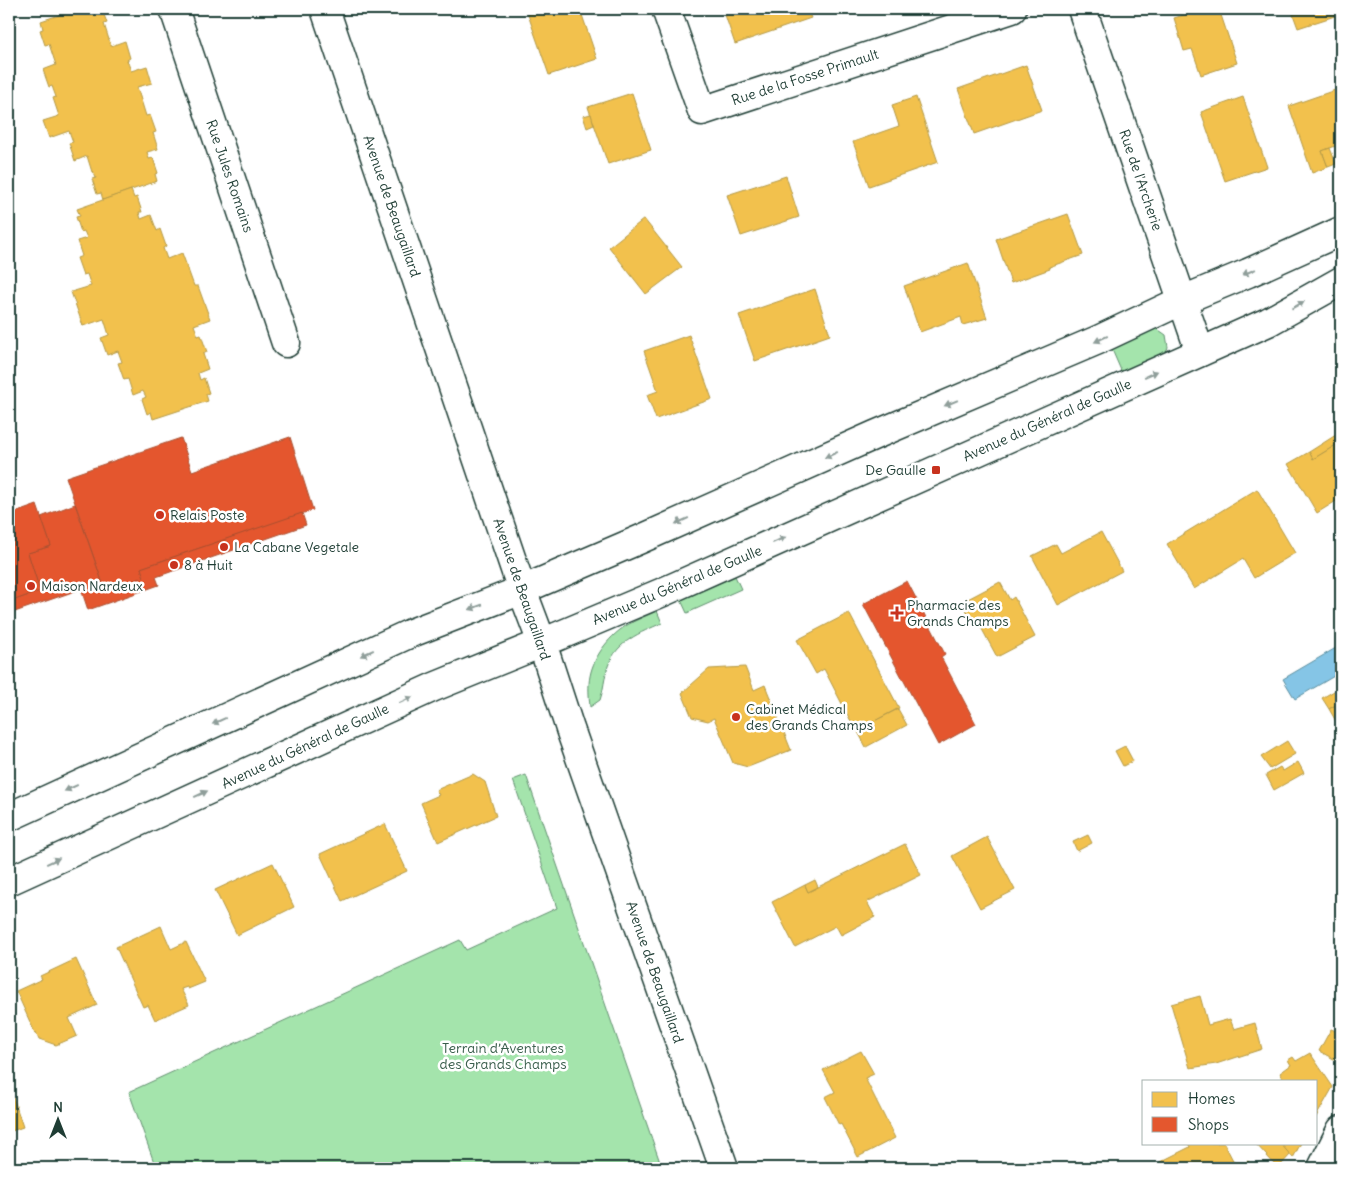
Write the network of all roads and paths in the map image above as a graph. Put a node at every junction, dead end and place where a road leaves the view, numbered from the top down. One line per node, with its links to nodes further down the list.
1 (174, 9): 9 (street, Rue Jules Romains)
2 (325, 9): 11 (street, Avenue de Beaugaillard)
3 (666, 9): 4 (street, Rue de la Fosse Primault)
4 (1012, 9)
5 (1082, 9): 8 (street, Rue de l'Archerie)
6 (1341, 231): 8 (street, one-way to 8)
7 (1341, 280): 10 (street, Avenue du Général de Gaulle, one-way to 7)
8 (1182, 300): 10 (street, Rue de l'Archerie); 11 (street, one-way to 11)
9 (286, 343)
10 (1200, 352): 12 (street, Avenue du Général de Gaulle, one-way to 10)
11 (522, 590): 12 (street, Avenue de Beaugaillard); 13 (street, one-way to 13)
12 (542, 643): 14 (street, Avenue du Général de Gaulle, one-way to 12); 16 (street, Avenue de Beaugaillard)
13 (9, 816)
14 (9, 882)
15 (1341, 1130): 17 (street)
16 (724, 1168)
17 (1322, 1168)

